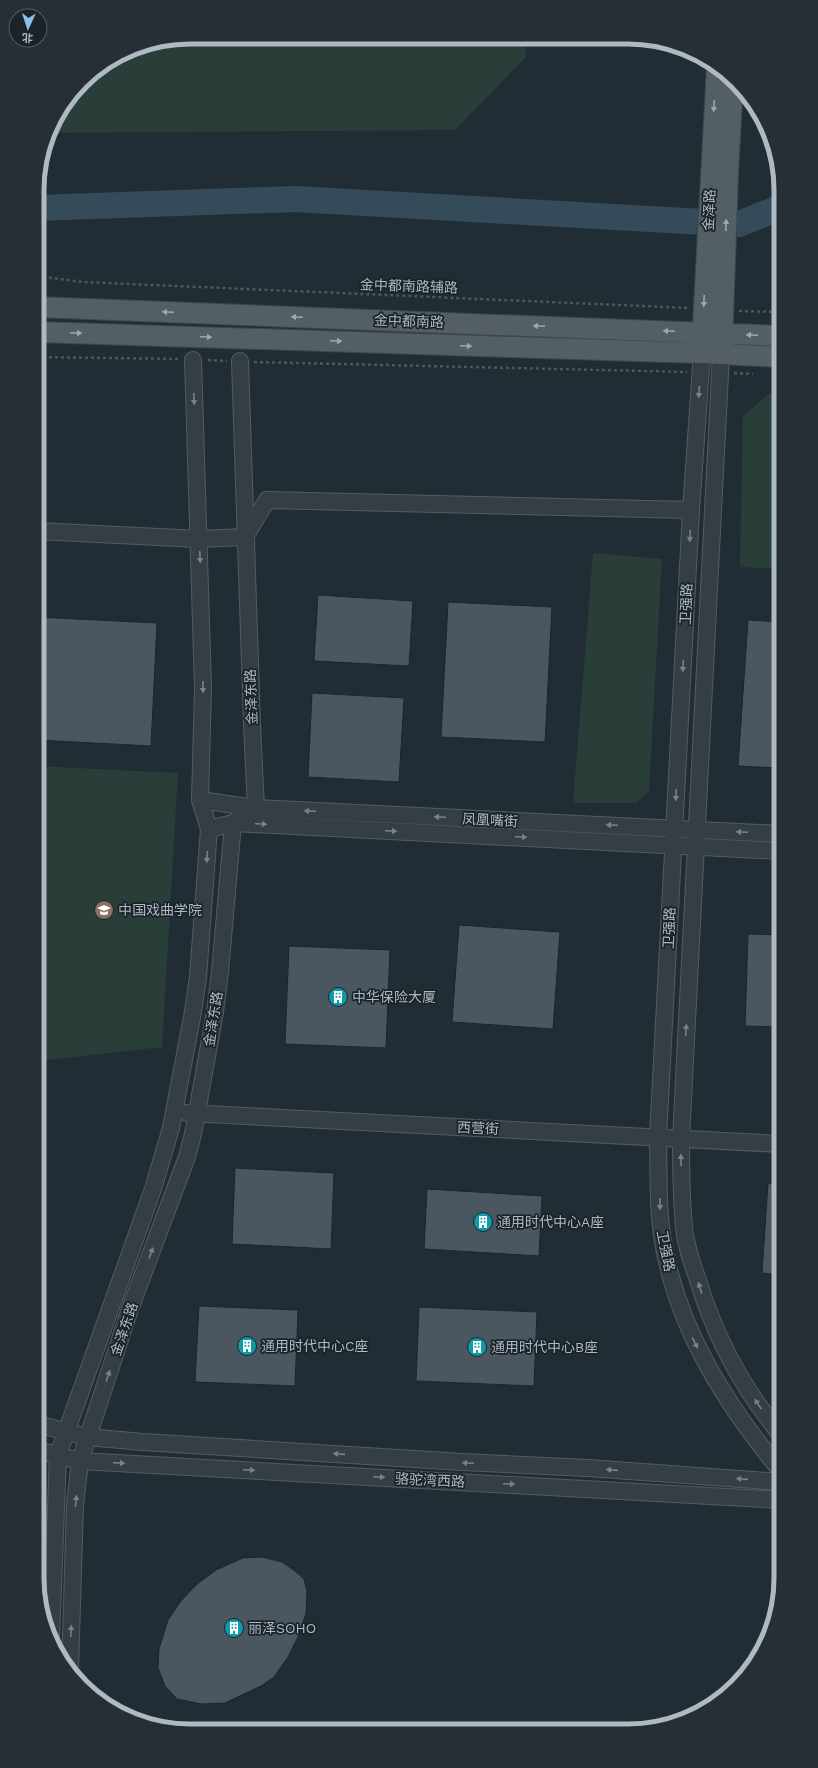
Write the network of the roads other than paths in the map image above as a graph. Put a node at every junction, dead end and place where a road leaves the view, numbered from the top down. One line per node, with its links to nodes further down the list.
1 (717, 74): 3 (main road, 金泽路, one-way to 3)
2 (732, 88): 3 (main road, 金泽路)
3 (719, 173): 6 (main road, 金泽路)
4 (44, 307): 6 (main road, 金中都南路, one-way to 4)
5 (44, 332): 11 (main road, 金中都南路, one-way to 11)
6 (713, 333): 7 (main road, 金中都南路, one-way to 6); 11 (main road, 金泽路); 12 (main road, 金泽路)
7 (774, 336)
8 (774, 358): 12 (main road, 金中都南路)
9 (193, 360): 16 (street, 金泽东路, one-way to 16)
10 (240, 361): 15 (street, 金泽东路)
11 (701, 363): 12 (main road, 金中都南路); 13 (street, 卫强路, one-way to 13)
12 (721, 363): 22 (street, 卫强路)
13 (691, 510): 15 (street); 20 (street, 卫强路, one-way to 20)
14 (44, 531): 16 (street)
15 (245, 537): 16 (street); 18 (street, 金泽东路)
16 (199, 539): 17 (street, 金泽东路, one-way to 17)
17 (200, 800): 18 (street, 凤凰嘴街); 21 (street, 金泽东路)
18 (256, 808): 19 (street); 20 (street, 凤凰嘴街, one-way to 18)
19 (233, 823): 21 (street, 凤凰嘴街); 24 (street, 凤凰嘴街, one-way to 24); 28 (street, 金泽东路)
20 (675, 828): 22 (street, 凤凰嘴街); 24 (street, 卫强路)
21 (209, 829): 27 (street, 金泽东路, one-way to 27)
22 (698, 829): 23 (street, 凤凰嘴街, one-way to 22); 25 (street, 卫强路)
23 (774, 834)
24 (674, 845): 25 (street, 凤凰嘴街); 29 (street, 卫强路)
25 (696, 846): 26 (street, 凤凰嘴街); 30 (street, 卫强路, one-way to 25)
26 (774, 851)
27 (175, 1112): 28 (street, 西营街); 34 (street, 金泽东路)
28 (196, 1114): 29 (street, 西营街); 35 (street, 金泽东路, one-way to 28)
29 (658, 1137): 30 (street, 西营街); 39 (street, 卫强路, one-way to 39)
30 (680, 1139): 31 (street, 西营街); 33 (street, 卫强路, one-way to 30)
31 (774, 1144)
32 (44, 1426): 34 (street, 骆驼湾西路)
33 (774, 1427)
34 (65, 1432): 35 (street, 骆驼湾西路); 37 (street, 金泽东路)
35 (87, 1437): 38 (street, 金泽东路); 40 (street, 骆驼湾西路, one-way to 35)
36 (44, 1452): 37 (street, 骆驼湾西路)
37 (58, 1455): 38 (street, 骆驼湾西路); 42 (street, 金泽东路)
38 (80, 1461): 41 (street, 骆驼湾西路, one-way to 41); 43 (street, 金泽东路, one-way to 38)
39 (774, 1463)
40 (774, 1481)
41 (774, 1500)
42 (52, 1624)
43 (70, 1661)

